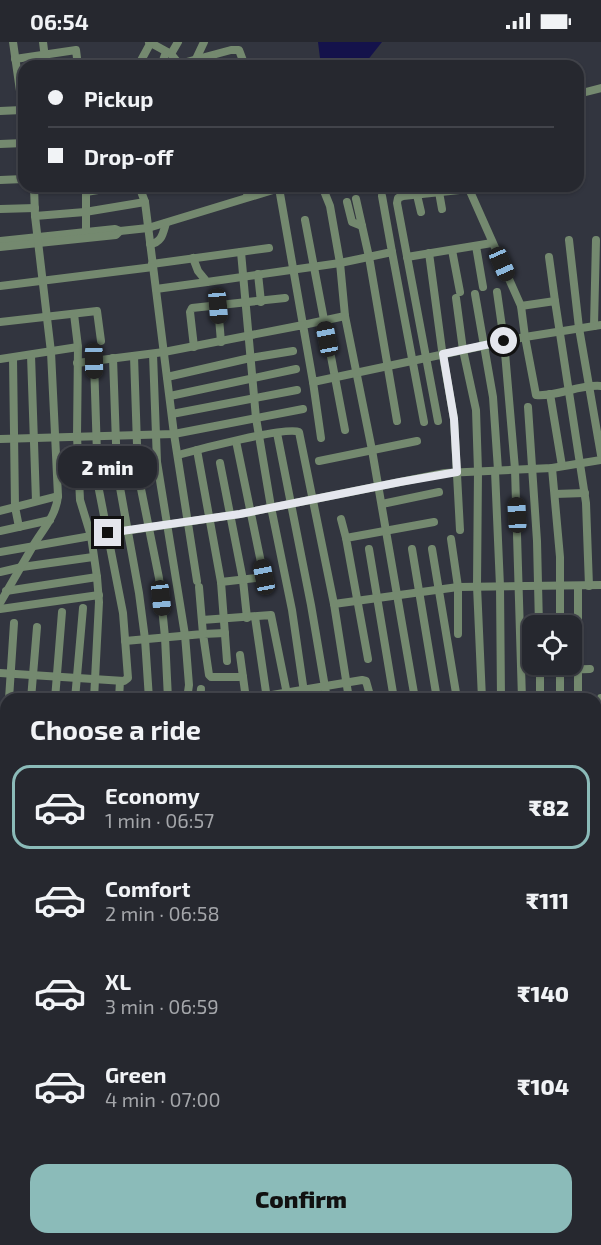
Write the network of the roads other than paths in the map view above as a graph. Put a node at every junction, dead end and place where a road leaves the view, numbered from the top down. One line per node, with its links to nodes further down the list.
1 (13, 42): 9 (street)
2 (43, 42): 7 (street)
3 (150, 42): 6 (street); 13 (street)
4 (178, 42): 6 (street)
5 (204, 42): 10 (street)
6 (169, 53): 14 (street); 15 (street)
7 (44, 55): 9 (street); 11 (street); 12 (street)
8 (212, 56): 10 (street); 17 (street); 18 (street)
9 (15, 59): 19 (street)
10 (196, 59): 16 (street)
11 (45, 60)
12 (77, 60)
13 (141, 60)
14 (165, 60)
15 (175, 60)
16 (193, 60)
17 (213, 60)
18 (243, 60)
19 (18, 81)
20 (601, 88): 21 (street)
21 (584, 92)
22 (18, 110): 23 (street)
23 (0, 111)
24 (18, 143): 25 (street)
25 (0, 144)
26 (18, 179): 27 (street)
27 (0, 180)
28 (34, 192): 45 (street)
29 (86, 192): 46 (street)
30 (141, 192): 41 (street)
31 (247, 192): 39 (street)
32 (265, 192): 39 (street)
33 (283, 192): 74 (street)
34 (324, 192): 71 (street)
35 (440, 192): 37 (street); 44 (street)
36 (472, 192): 58 (street)
37 (417, 195): 47 (street); 68 (street)
38 (382, 196): 65 (street)
39 (248, 197): 49 (street)
40 (356, 199): 50 (street)
41 (145, 202): 46 (street); 51 (street)
42 (347, 202): 50 (street)
43 (0, 209): 45 (street)
44 (442, 209)
45 (35, 212): 46 (street); 57 (street)
46 (86, 212): 53 (street)
47 (420, 212)
48 (305, 220): 73 (street)
49 (166, 223): 51 (street); 59 (street)
50 (362, 226): 67 (street)
51 (148, 228): 52 (street); 59 (street)
52 (120, 231): 53 (street); 57 (street)
53 (86, 232): 57 (street)
54 (569, 240): 97 (street)
55 (596, 240): 96 (street)
56 (0, 241): 57 (street)
57 (38, 241): 61 (street); 77 (street)
58 (492, 243): 60 (street); 89 (street)
59 (150, 244): 72 (street)
60 (476, 246): 63 (street); 80 (street)
61 (0, 247)
62 (270, 248): 64 (street)
63 (452, 250): 66 (street); 107 (street)
64 (240, 252): 70 (street); 76 (street)
65 (392, 252): 67 (street); 120 (street)
66 (429, 253): 68 (street); 112 (street)
67 (369, 257): 71 (street); 123 (street)
68 (407, 257): 118 (street)
69 (549, 257): 85 (street)
70 (193, 258): 72 (street); 78 (street)
71 (340, 263): 73 (street); 91 (street)
72 (152, 266): 77 (street); 81 (street)
73 (315, 266): 74 (street); 93 (street)
74 (292, 269): 75 (street); 95 (street)
75 (258, 274): 76 (street); 86 (street)
76 (243, 276): 78 (street); 87 (street)
77 (43, 280): 79 (street); 92 (street)
78 (207, 282): 81 (street)
79 (0, 286)
80 (483, 287)
81 (156, 289): 110 (street)
82 (497, 292): 102 (street)
83 (476, 294): 104 (street)
84 (285, 298): 86 (street)
85 (555, 301): 89 (street); 98 (street)
86 (261, 302): 87 (street)
87 (246, 304): 88 (street); 100 (street)
88 (218, 306): 103 (street); 106 (street)
89 (521, 306): 99 (street)
90 (74, 314): 92 (street); 101 (street); 105 (street)
91 (345, 316): 93 (street); 125 (street)
92 (47, 317): 94 (street); 109 (street)
93 (324, 320): 95 (street); 127 (street)
94 (0, 322)
95 (303, 325): 100 (street); 129 (street)
96 (598, 325): 97 (street)
97 (579, 328): 98 (street); 130 (street)
98 (560, 331): 99 (street); 133 (street)
99 (525, 336): 102 (street); 134 (street)
100 (249, 337): 103 (street); 117 (street)
101 (101, 341)
102 (504, 341): 104 (street); 171 (street)
103 (221, 342): 106 (street)
104 (484, 345): 107 (street); 172 (street)
105 (78, 347): 109 (street); 122 (street)
106 (194, 347): 110 (street)
107 (463, 350): 112 (street); 173 (street)
108 (293, 351): 117 (street)
109 (51, 352): 113 (street); 152 (street)
110 (164, 352): 111 (street); 126 (street)
111 (153, 354): 114 (street); 146 (street)
112 (443, 354): 118 (street); 174 (street)
113 (31, 355): 115 (street); 156 (street)
114 (134, 356): 116 (street); 149 (street)
115 (13, 358): 119 (street); 155 (street)
116 (113, 358): 121 (street); 148 (street)
117 (250, 358): 126 (street); 128 (street)
118 (426, 358): 120 (street); 142 (street)
119 (0, 359)
120 (413, 360): 123 (street); 143 (street)
121 (94, 361): 122 (street); 151 (street)
122 (78, 363): 150 (street)
123 (386, 366): 125 (street); 141 (street)
124 (296, 369): 128 (street)
125 (358, 373): 127 (street); 161 (street)
126 (167, 377): 135 (street)
127 (335, 377): 129 (street); 144 (street)
128 (252, 378): 135 (street); 136 (street)
129 (313, 382): 157 (street)
130 (588, 385): 131 (street); 133 (street); 163 (street)
131 (601, 386)
132 (297, 390): 136 (street)
133 (568, 390): 134 (street); 167 (street)
134 (550, 394): 168 (street)
135 (170, 396): 139 (street)
136 (253, 398): 139 (street); 140 (street)
137 (528, 407): 169 (street)
138 (303, 409): 140 (street)
139 (172, 414): 147 (street)
140 (256, 418): 147 (street); 153 (street)
141 (397, 421)
142 (438, 421)
143 (424, 422)
144 (345, 430)
145 (277, 433): 153 (street); 180 (street); 182 (street)
146 (156, 434): 147 (street); 149 (street); 194 (street)
147 (174, 434): 162 (street)
148 (116, 435): 149 (street); 151 (street); 197 (street)
149 (136, 435): 196 (street)
150 (76, 436): 151 (street); 152 (street); 202 (street)
151 (95, 436): 201 (street)
152 (55, 437): 156 (street); 179 (street)
153 (259, 437): 158 (street); 185 (street)
154 (0, 438): 155 (street)
155 (15, 438): 156 (street); 184 (street)
156 (34, 438): 181 (street)
157 (321, 438)
158 (236, 441): 160 (street); 187 (street)
159 (417, 441): 161 (street)
160 (197, 450): 162 (street); 189 (street)
161 (372, 450): 165 (street); 175 (street)
162 (177, 455): 192 (street)
163 (601, 455)
164 (601, 460): 167 (street)
165 (319, 461)
166 (220, 463): 188 (street)
167 (582, 464): 168 (street); 177 (street)
168 (562, 466): 170 (street)
169 (533, 468): 170 (street); 171 (street); 224 (street)
170 (552, 468): 178 (street)
171 (515, 469): 172 (street); 219 (street)
172 (496, 470): 173 (street); 218 (street)
173 (478, 471): 174 (street); 217 (street)
174 (457, 472): 175 (street); 198 (street)
175 (378, 486): 180 (street); 183 (street)
176 (439, 492): 183 (street)
177 (585, 493): 178 (street); 222 (street)
178 (555, 494): 220 (street)
179 (58, 496): 181 (street); 191 (street)
180 (313, 499): 182 (street); 233 (street)
181 (36, 501): 184 (street)
182 (292, 503): 185 (street); 269 (street)
183 (381, 504): 200 (street)
184 (15, 507): 186 (street); 195 (street)
185 (271, 507): 187 (street); 271 (street)
186 (0, 511)
187 (251, 511): 188 (street); 214 (street)
188 (229, 515): 189 (street); 214 (street)
189 (209, 518): 192 (street); 215 (street)
190 (341, 519): 203 (street)
191 (50, 520): 195 (street); 205 (street)
192 (187, 521): 194 (street); 242 (street)
193 (434, 522): 200 (street)
194 (167, 524): 196 (street); 248 (street)
195 (19, 527): 199 (street)
196 (149, 527): 197 (street); 249 (street)
197 (129, 529): 201 (street); 250 (street)
198 (460, 530)
199 (0, 531)
200 (387, 532): 203 (street); 229 (street)
201 (108, 533): 202 (street); 251 (street)
202 (92, 536): 205 (street); 210 (street)
203 (346, 538): 231 (street)
204 (451, 539): 223 (street)
205 (33, 545): 209 (street); 211 (street)
206 (369, 549): 230 (street)
207 (412, 549): 227 (street)
208 (432, 549): 225 (street)
209 (0, 552)
210 (93, 557): 211 (street); 213 (street)
211 (22, 567): 212 (street); 226 (street)
212 (0, 572)
213 (97, 577): 226 (street); 228 (street)
214 (243, 580): 215 (street); 240 (street)
215 (221, 582): 241 (street)
216 (601, 585): 222 (street)
217 (477, 586): 218 (street); 223 (street); 294 (street)
218 (500, 586): 219 (street); 295 (street)
219 (519, 586): 224 (street); 296 (street)
220 (560, 586): 221 (street); 224 (street); 238 (street)
221 (578, 586): 222 (street); 239 (street)
222 (589, 586)
223 (458, 587): 225 (street); 247 (street)
224 (537, 587): 237 (street)
225 (439, 589): 227 (street); 293 (street)
226 (3, 592): 232 (street)
227 (419, 592): 229 (street); 292 (street)
228 (99, 595): 235 (street); 266 (street)
229 (397, 595): 230 (street); 291 (street)
230 (378, 597): 231 (street); 290 (street)
231 (358, 600): 233 (street); 253 (street)
232 (0, 603)
233 (334, 604): 268 (street)
234 (83, 608): 265 (street)
235 (0, 609)
236 (62, 612): 264 (street)
237 (538, 615)
238 (560, 615)
239 (578, 615)
240 (251, 617): 241 (street); 283 (street); 284 (street)
241 (225, 618): 242 (street); 245 (street)
242 (202, 620): 246 (street)
243 (14, 622): 258 (street)
244 (37, 627): 262 (street)
245 (225, 633): 246 (street); 254 (street)
246 (203, 634): 248 (street); 263 (street)
247 (458, 634)
248 (185, 635): 249 (street); 280 (street)
249 (165, 637): 250 (street); 279 (street)
250 (145, 639): 251 (street); 278 (street)
251 (125, 641): 267 (street)
252 (240, 655): 263 (street)
253 (368, 659)
254 (227, 662)
255 (582, 669): 256 (street)
256 (590, 669)
257 (0, 673): 258 (street)
258 (10, 674): 262 (street); 272 (street)
259 (540, 675): 297 (street)
260 (560, 675): 298 (street)
261 (578, 675): 299 (street)
262 (33, 676): 264 (street); 273 (street)
263 (243, 677): 282 (street)
264 (57, 678): 265 (street); 274 (street)
265 (77, 679): 266 (street); 275 (street)
266 (96, 680): 267 (street); 276 (street)
267 (120, 681): 277 (street)
268 (347, 681): 269 (street); 288 (street); 289 (street)
269 (325, 686): 271 (street); 287 (street)
270 (201, 689): 281 (street)
271 (304, 689): 285 (street); 286 (street)
272 (9, 693)
273 (32, 693)
274 (56, 693)
275 (76, 693)
276 (95, 693)
277 (119, 693)
278 (149, 693)
279 (168, 693)
280 (188, 693)
281 (201, 693)
282 (245, 693)
283 (265, 693)
284 (287, 693)
285 (293, 693)
286 (304, 693)
287 (326, 693)
288 (349, 693)
289 (369, 693)
290 (392, 693)
291 (414, 693)
292 (436, 693)
293 (456, 693)
294 (482, 693)
295 (501, 693)
296 (522, 693)
297 (540, 693)
298 (560, 693)
299 (578, 693)

